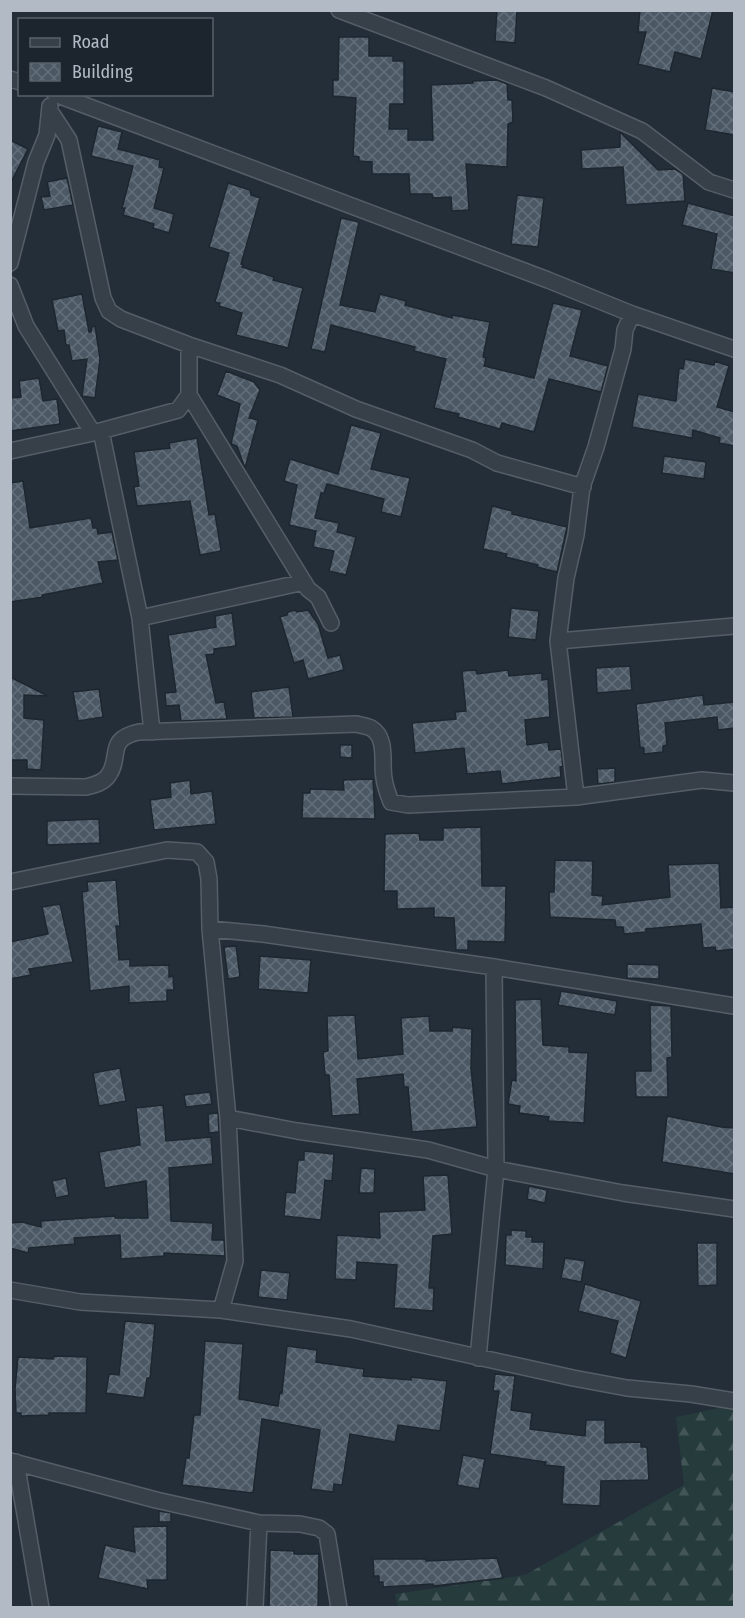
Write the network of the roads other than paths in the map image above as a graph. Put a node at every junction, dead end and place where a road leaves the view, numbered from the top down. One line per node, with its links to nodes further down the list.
1 (339, 10): 5 (street)
2 (49, 96): 4 (street)
3 (60, 96): 8 (street)
4 (50, 111): 6 (street); 9 (street)
5 (735, 190)
6 (10, 263)
7 (10, 285): 12 (street)
8 (632, 314): 10 (street); 14 (street)
9 (189, 345): 11 (street); 14 (street)
10 (735, 349)
11 (189, 395): 12 (street); 15 (street)
12 (97, 432): 13 (street); 16 (street)
13 (10, 451)
14 (583, 487): 19 (street)
15 (304, 582): 16 (street); 17 (street)
16 (140, 618): 20 (street)
17 (331, 623)
18 (735, 627): 19 (street)
19 (558, 641): 23 (street)
20 (152, 732): 22 (street); 23 (street)
21 (735, 783): 23 (street)
22 (10, 786)
23 (576, 797)
24 (10, 882): 25 (street)
25 (210, 929): 26 (street); 28 (street)
26 (494, 967): 27 (street); 29 (street)
27 (735, 1006)
28 (228, 1118): 29 (street); 32 (street)
29 (496, 1169): 30 (street); 33 (street)
30 (735, 1209)
31 (10, 1290): 32 (street)
32 (221, 1310): 33 (street)
33 (478, 1358): 34 (street)
34 (735, 1401)
35 (13, 1461): 36 (street); 37 (street)
36 (259, 1523): 38 (street); 39 (street)
37 (41, 1608)
38 (255, 1608)
39 (339, 1608)

